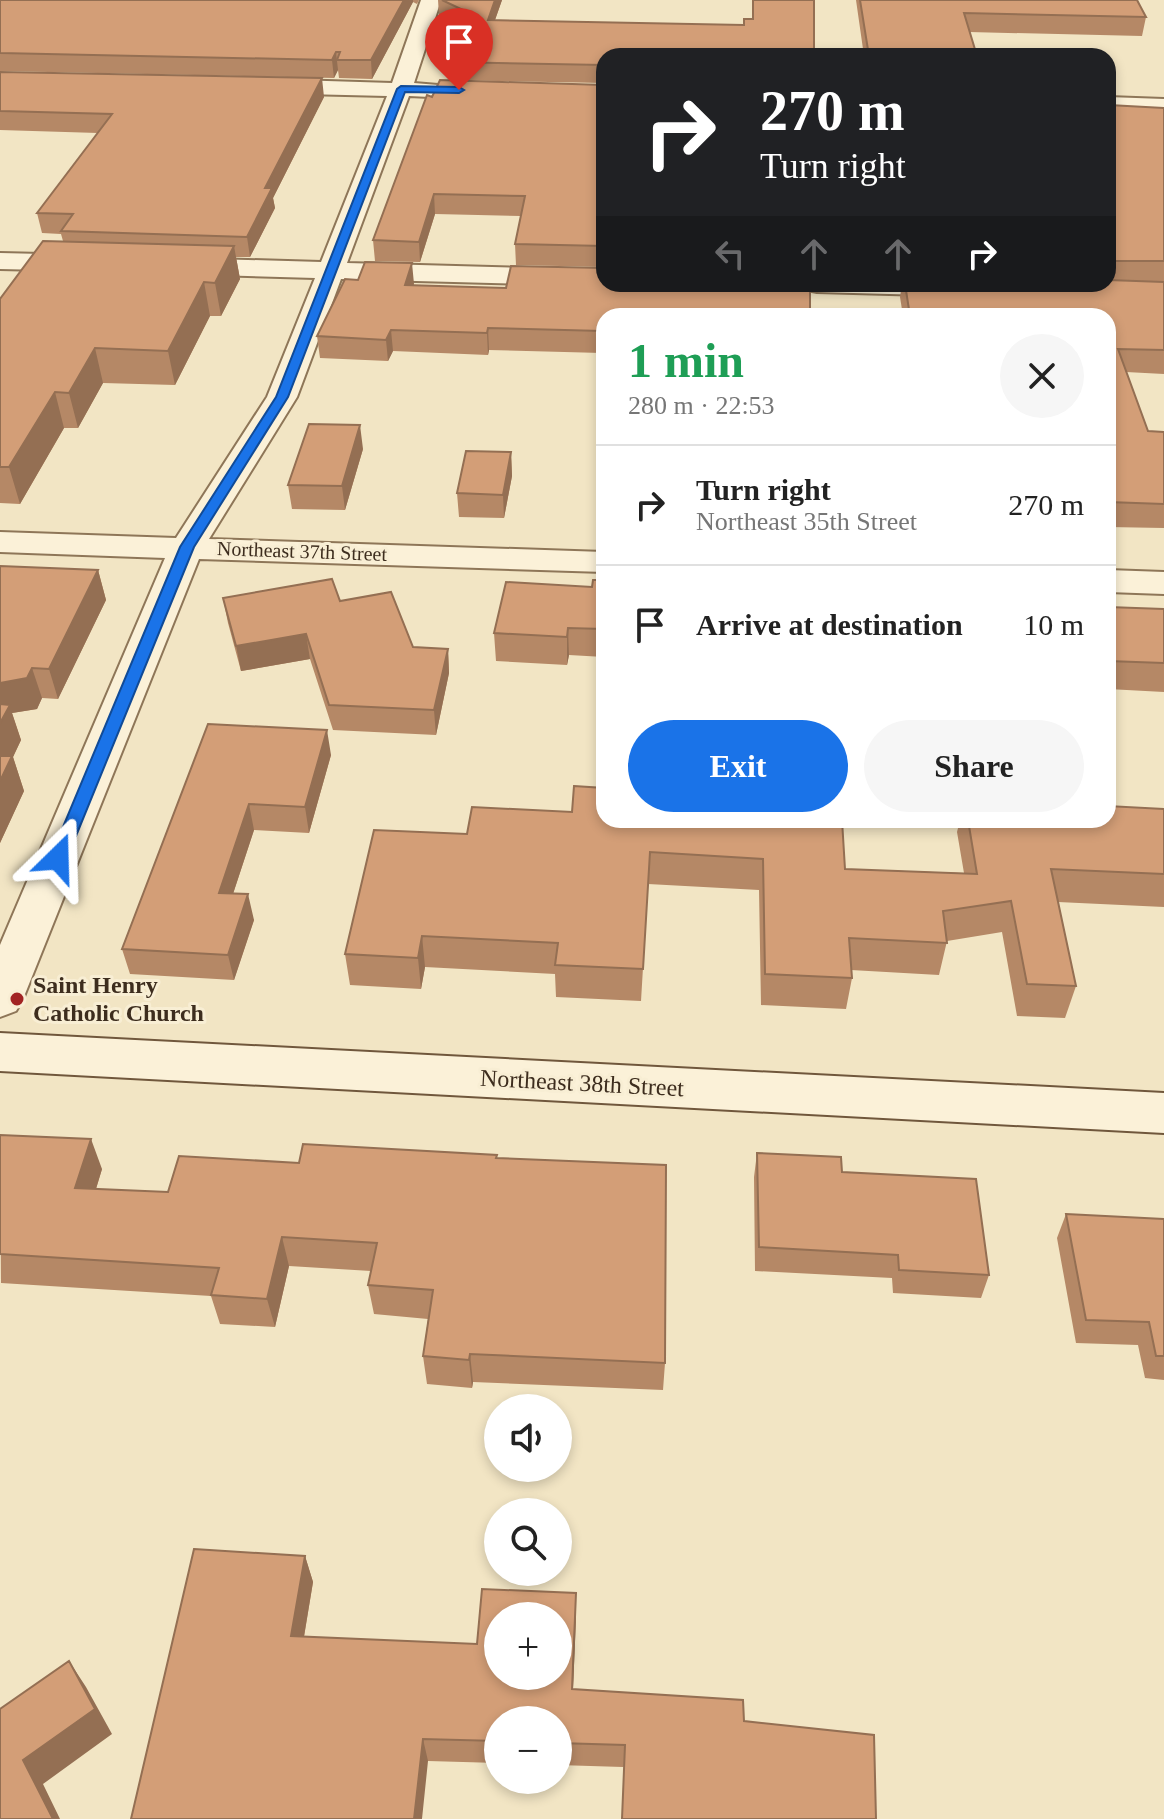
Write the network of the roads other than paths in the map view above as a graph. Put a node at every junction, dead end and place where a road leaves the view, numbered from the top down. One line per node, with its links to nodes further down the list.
1 (431, 0): 3 (street)
2 (247, 86): 3 (street)
3 (401, 89): 4 (street); 10 (street)
4 (448, 90)
5 (1116, 104): 6 (street)
6 (1164, 106)
7 (0, 261): 8 (street)
8 (110, 264)
9 (158, 265): 10 (street)
10 (331, 270): 11 (street); 13 (street)
11 (596, 278)
12 (0, 542): 13 (street, Northeast 37th Street)
13 (187, 547): 14 (street, Northeast 37th Street); 17 (street)
14 (596, 562)
15 (1116, 581): 16 (street)
16 (1164, 583)
17 (0, 999)
18 (0, 1052): 19 (street, Northeast 38th Street)
19 (1164, 1113)

